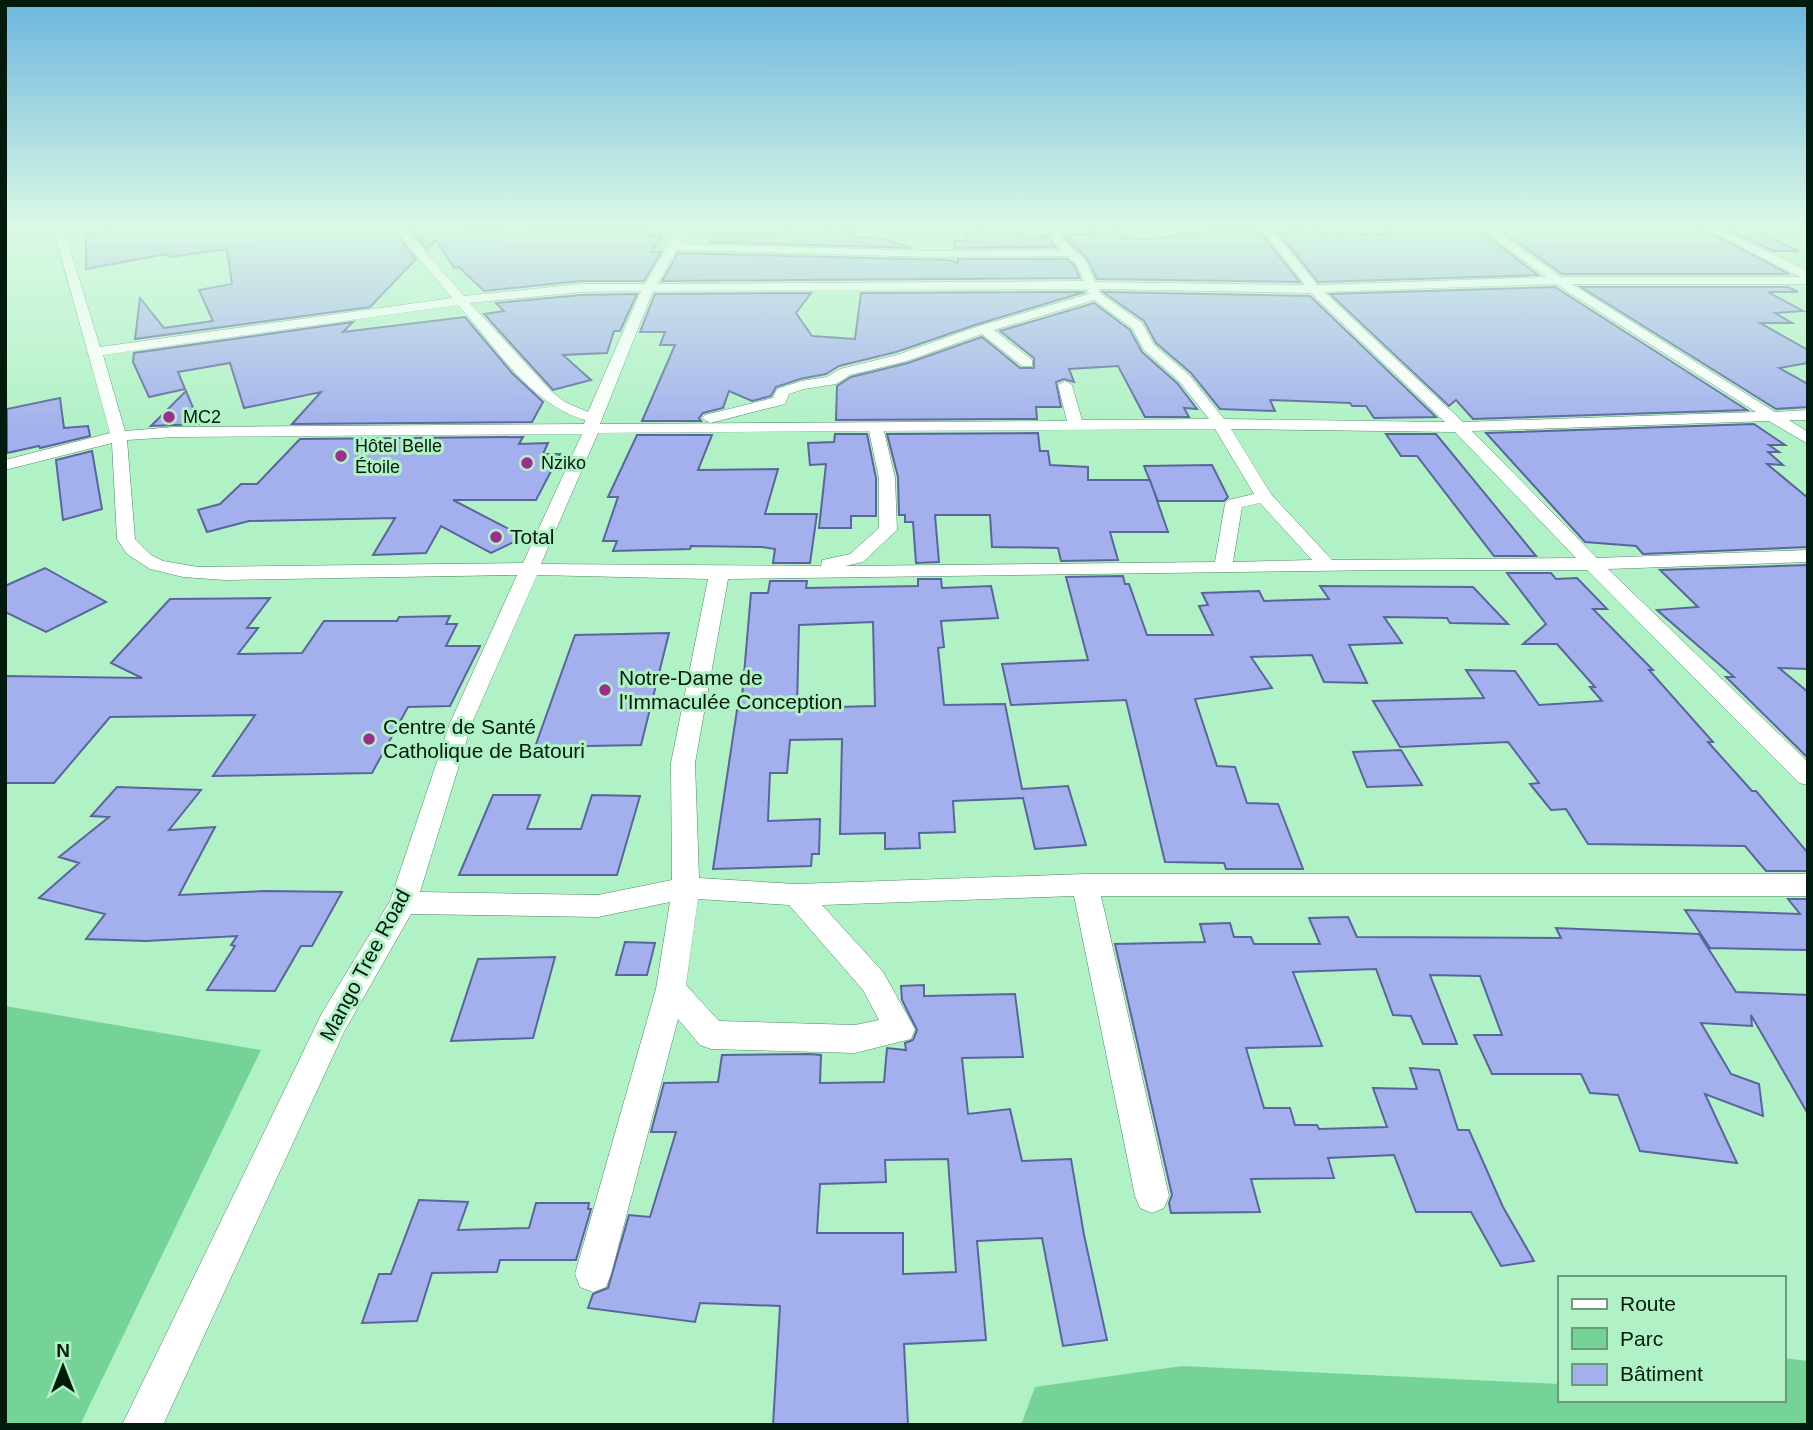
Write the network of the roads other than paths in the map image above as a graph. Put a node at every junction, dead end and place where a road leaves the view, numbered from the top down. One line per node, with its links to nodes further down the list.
1 (78, 294): 11 (street)
2 (454, 294): 9 (street)
3 (522, 294): 9 (street)
4 (646, 294): 16 (street, Mango Tree Road)
5 (1083, 294): 10 (street)
6 (1098, 294): 17 (street)
7 (1319, 294): 20 (street)
8 (1580, 294): 14 (street)
9 (460, 301): 11 (street); 16 (street)
10 (984, 329): 12 (street); 21 (street)
11 (95, 352): 22 (street)
12 (1027, 363)
13 (1065, 385): 18 (street)
14 (1773, 415): 15 (street); 20 (street); 23 (street)
15 (1808, 415)
16 (592, 424): 21 (street); 22 (street); 30 (street, Mango Tree Road)
17 (1220, 424): 18 (street); 20 (street); 25 (street)
18 (1076, 425): 19 (street)
19 (875, 427): 21 (street); 31 (street)
20 (1459, 427): 27 (street)
21 (677, 428)
22 (120, 436): 24 (street); 30 (street)
23 (1808, 439)
24 (5, 465)
25 (1264, 497): 28 (street); 29 (street)
26 (1808, 556): 27 (street)
27 (1592, 564): 28 (street); 33 (street)
28 (1327, 565): 29 (street)
29 (1223, 568): 31 (street)
30 (528, 569): 32 (street); 38 (street, Mango Tree Road)
31 (792, 572): 32 (street)
32 (719, 573): 36 (street)
33 (1808, 777)
34 (1085, 885): 35 (street); 37 (street); 40 (street)
35 (1808, 885)
36 (686, 888): 37 (street); 38 (street); 39 (street)
37 (796, 895): 39 (street)
38 (403, 903): 42 (street, Mango Tree Road)
39 (671, 989): 41 (street)
40 (1152, 1196)
41 (593, 1274)
42 (142, 1425)

